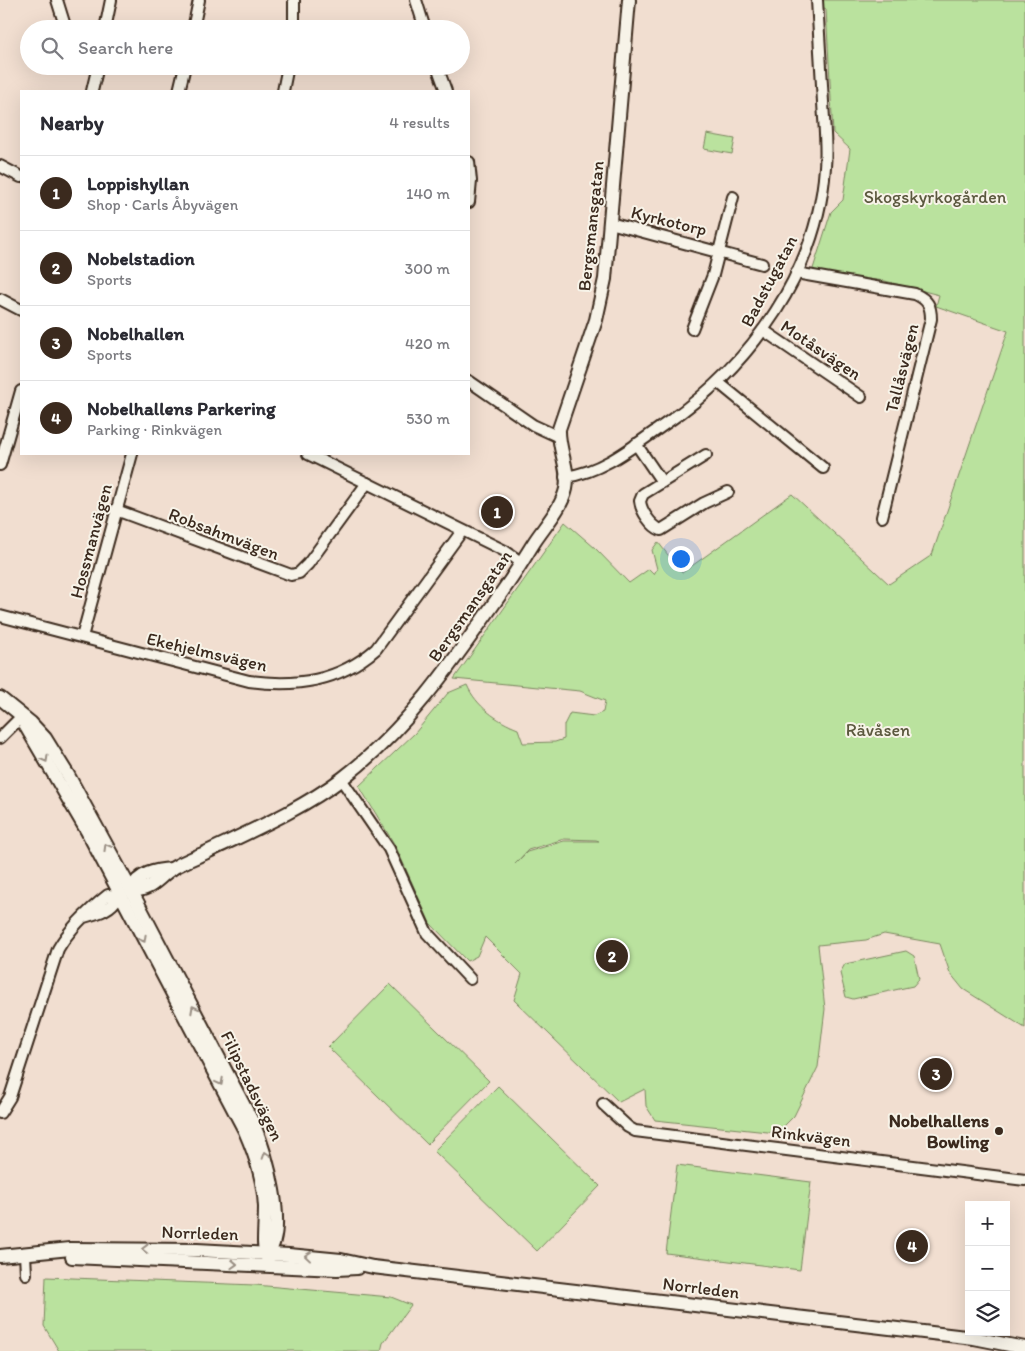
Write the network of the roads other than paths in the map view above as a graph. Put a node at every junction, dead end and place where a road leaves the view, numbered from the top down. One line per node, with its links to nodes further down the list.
1 (57, 0): 8 (street)
2 (111, 0): 9 (street)
3 (199, 0): 10 (street)
4 (294, 0): 11 (street)
5 (416, 0): 12 (street)
6 (629, 0): 24 (street, Bergsmansgatan)
7 (817, 0): 27 (street, Badstugatan)
8 (63, 20)
9 (107, 20)
10 (195, 20)
11 (294, 20)
12 (422, 20)
13 (94, 75): 17 (street)
14 (183, 75): 18 (street)
15 (286, 75): 19 (street)
16 (441, 75): 20 (street)
17 (92, 90)
18 (179, 90)
19 (283, 90)
20 (446, 90)
21 (0, 166): 22 (street)
22 (20, 176)
23 (733, 197): 25 (street, Kyrkotorp)
24 (610, 223): 25 (street, Kyrkotorp); 36 (street, Bergsmansgatan)
25 (719, 251): 26 (street, Kyrkotorp); 30 (street, Kyrkotorp)
26 (762, 264)
27 (796, 273): 31 (street, Badstugatan); 48 (street, Tallåsvägen)
28 (0, 299): 29 (street)
29 (20, 309)
30 (692, 329)
31 (763, 330): 33 (street, Badstugatan); 35 (street, Motåsvägen)
32 (470, 382): 36 (street)
33 (718, 383): 37 (street, Badstugatan); 42 (street)
34 (20, 395): 41 (street)
35 (861, 397)
36 (559, 437): 43 (street, Bergsmansgatan)
37 (636, 444): 43 (street, Badstugatan); 44 (street)
38 (132, 455): 47 (street, Hossmanvägen)
39 (310, 455): 45 (street)
40 (706, 455): 44 (street)
41 (0, 465)
42 (823, 468)
43 (565, 477): 50 (street, Bergsmansgatan)
44 (662, 482): 46 (street)
45 (367, 483): 47 (street, Robsahmvägen); 49 (street)
46 (728, 492)
47 (116, 510): 52 (street, Hossmanvägen)
48 (882, 517)
49 (462, 531): 50 (street); 52 (street, Ekehjelmsvägen)
50 (522, 563): 56 (street, Bergsmansgatan)
51 (0, 616): 52 (street, Ekehjelmsvägen)
52 (82, 637)
53 (0, 698): 54 (street, Filipstadsvägen)
54 (21, 717): 55 (street); 57 (street, Filipstadsvägen, one-way to 54); 58 (street, Filipstadsvägen, one-way to 58)
55 (0, 738)
56 (341, 779): 57 (street, Bergsmansgatan); 59 (street)
57 (131, 890): 58 (street, Bergsmansgatan); 65 (street, Filipstadsvägen, one-way to 57)
58 (119, 896): 61 (street); 65 (street, Filipstadsvägen, one-way to 65)
59 (470, 979)
60 (602, 1104): 62 (street, Rinkvägen)
61 (0, 1113)
62 (1025, 1180)
63 (25, 1254): 64 (street, Norrleden); 65 (street, Norrleden); 66 (street)
64 (0, 1256)
65 (268, 1259): 67 (street, Norrleden)
66 (26, 1274)
67 (1025, 1348)

